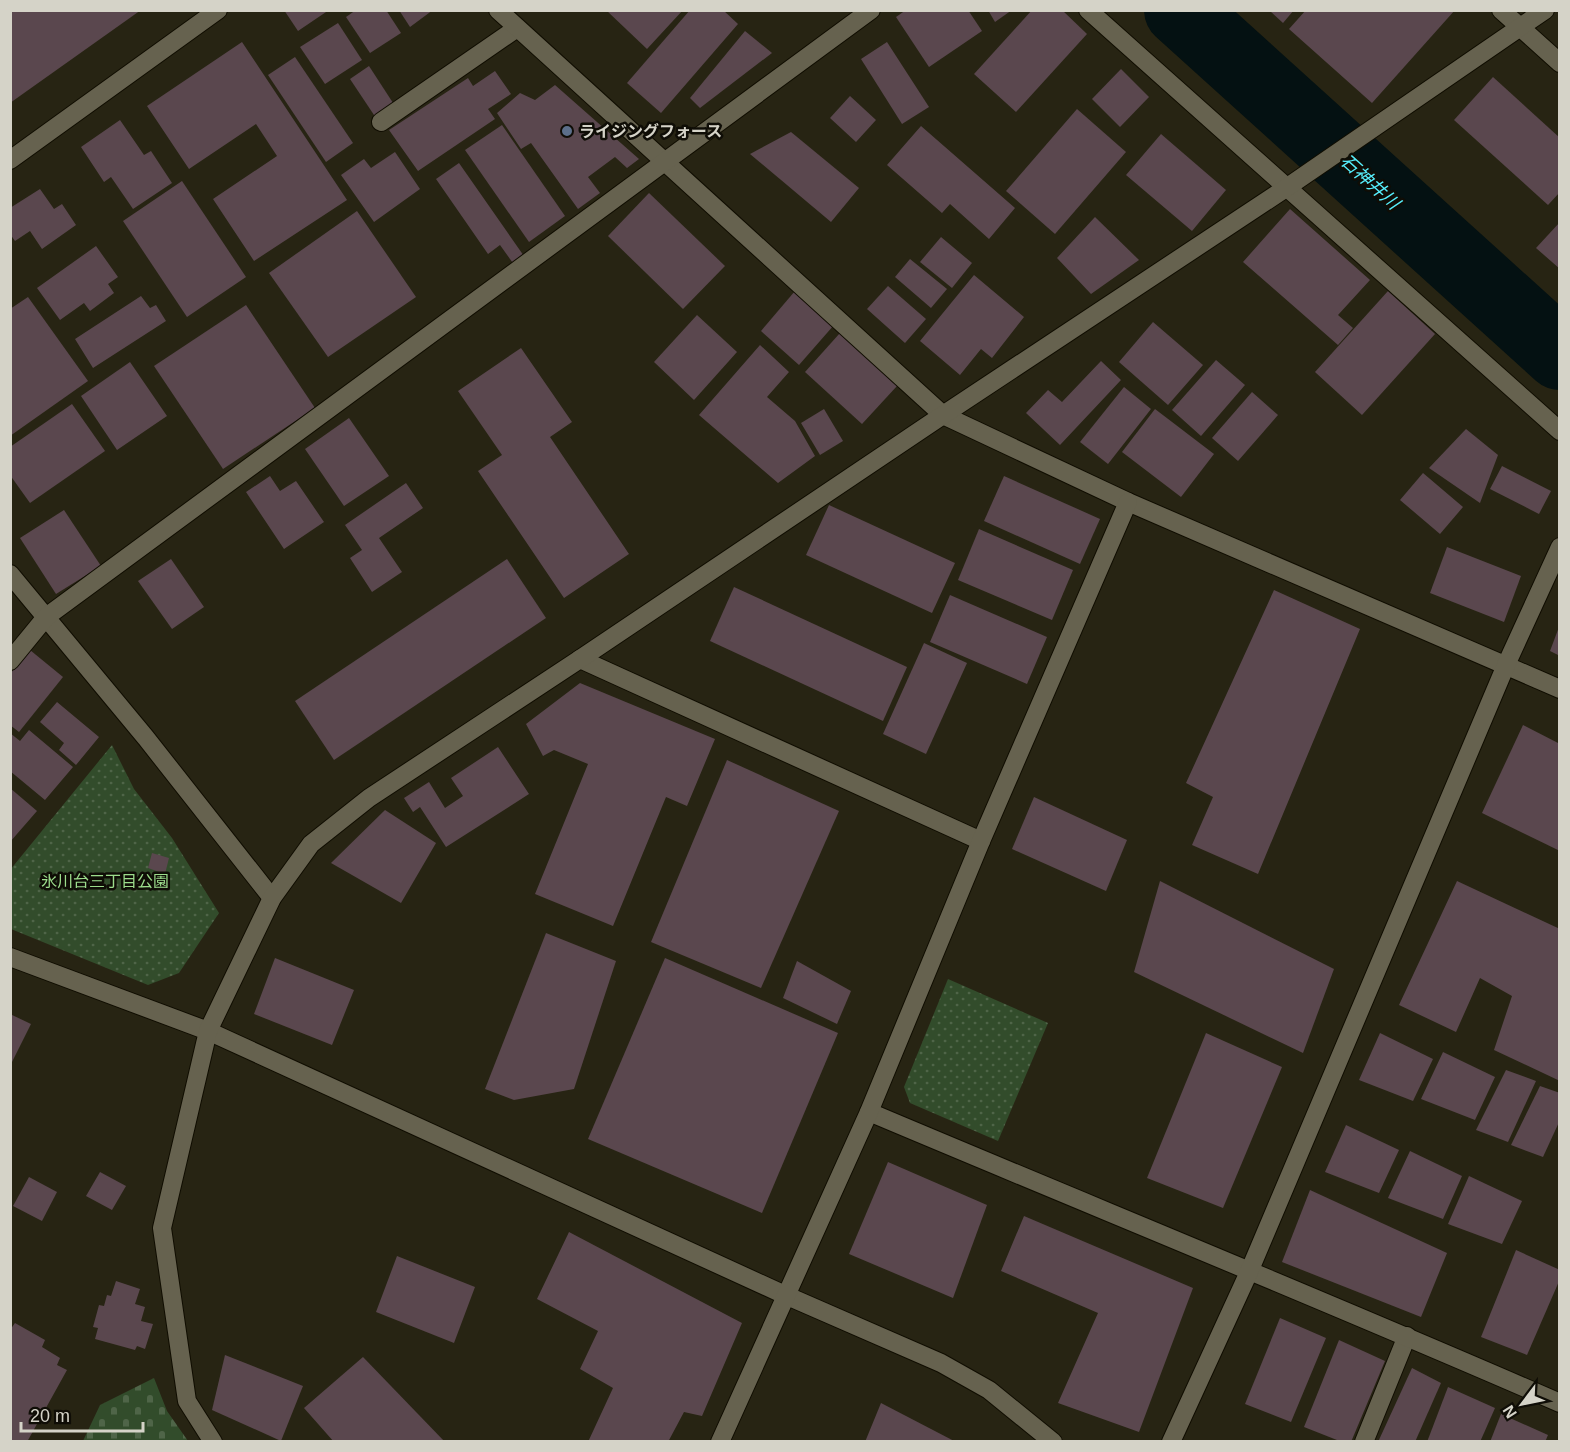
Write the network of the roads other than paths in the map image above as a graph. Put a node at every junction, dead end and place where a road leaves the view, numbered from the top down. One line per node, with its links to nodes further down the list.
1 (218, 10): 11 (street)
2 (498, 10): 7 (street)
3 (871, 10): 12 (street)
4 (1088, 10): 13 (street)
5 (1501, 10): 8 (street)
6 (1545, 10): 8 (street)
7 (517, 28): 10 (street); 12 (street)
8 (1520, 28): 9 (street); 13 (street)
9 (1560, 63)
10 (381, 122)
11 (10, 160)
12 (665, 163): 14 (street); 19 (street)
13 (1291, 185): 14 (street); 15 (street)
14 (943, 415): 16 (street); 20 (street)
15 (1560, 431)
16 (1128, 502): 22 (street); 24 (street)
17 (1560, 547): 22 (street)
18 (10, 574): 19 (street)
19 (46, 617): 21 (street); 25 (street)
20 (580, 659): 24 (street); 25 (street)
21 (10, 661)
22 (1506, 665): 23 (street); 29 (street)
23 (1560, 689)
24 (981, 841): 28 (street)
25 (272, 898): 27 (street)
26 (10, 957): 27 (street)
27 (208, 1031): 30 (street); 33 (street)
28 (869, 1112): 29 (street); 30 (street)
29 (1249, 1272): 31 (street); 36 (street)
30 (785, 1295): 34 (street); 35 (street)
31 (1407, 1336): 32 (street); 37 (street)
32 (1560, 1403)
33 (213, 1442)
34 (720, 1442)
35 (1053, 1442)
36 (1171, 1442)
37 (1364, 1442)

